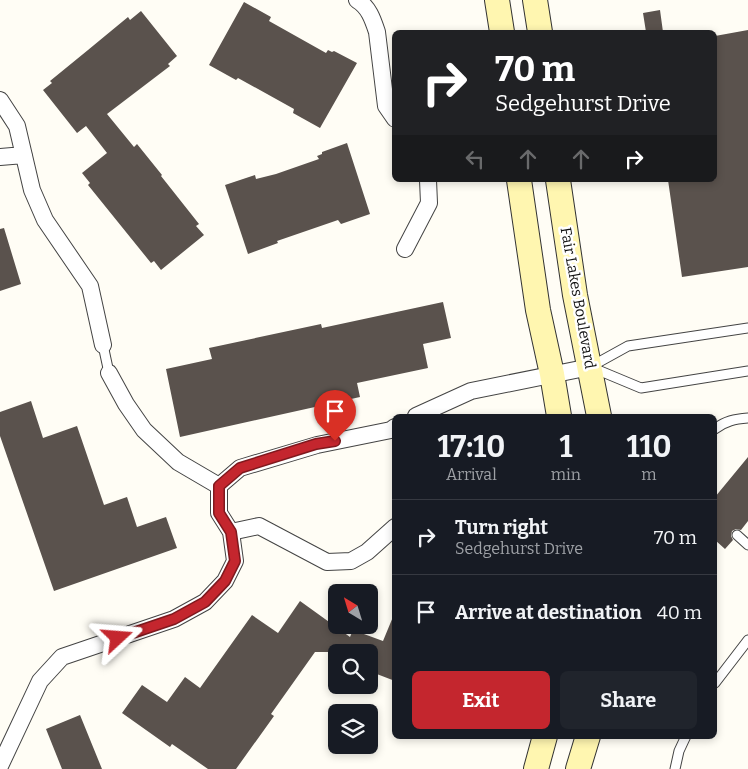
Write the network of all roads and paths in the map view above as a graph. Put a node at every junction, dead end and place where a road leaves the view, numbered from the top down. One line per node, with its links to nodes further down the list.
1 (358, 0): 7 (street)
2 (497, 0): 4 (street)
3 (535, 0): 5 (street)
4 (502, 30)
5 (540, 30)
6 (0, 100): 8 (street)
7 (392, 115)
8 (24, 155): 9 (street); 15 (street)
9 (0, 157)
10 (428, 182): 13 (street)
11 (519, 182): 19 (street)
12 (558, 182): 16 (street, Fair Lakes Boulevard)
13 (405, 250)
14 (748, 328): 16 (lane)
15 (103, 345): 18 (lane)
16 (590, 367): 17 (lane); 19 (street); 22 (street, Fair Lakes Boulevard)
17 (748, 372)
18 (109, 373): 26 (street)
19 (552, 374): 20 (street); 21 (street)
20 (436, 412)
21 (558, 414)
22 (599, 414)
23 (748, 418): 24 (lane)
24 (717, 428)
25 (392, 429): 26 (street)
26 (219, 486): 28 (street)
27 (392, 530): 28 (street)
28 (231, 532): 36 (street)
29 (737, 535): 30 (lane)
30 (748, 545)
31 (748, 640): 32 (lane)
32 (717, 680)
33 (544, 739): 37 (street)
34 (587, 739): 38 (street)
35 (685, 739): 39 (lane)
36 (0, 766)
37 (536, 769)
38 (578, 769)
39 (675, 769)

